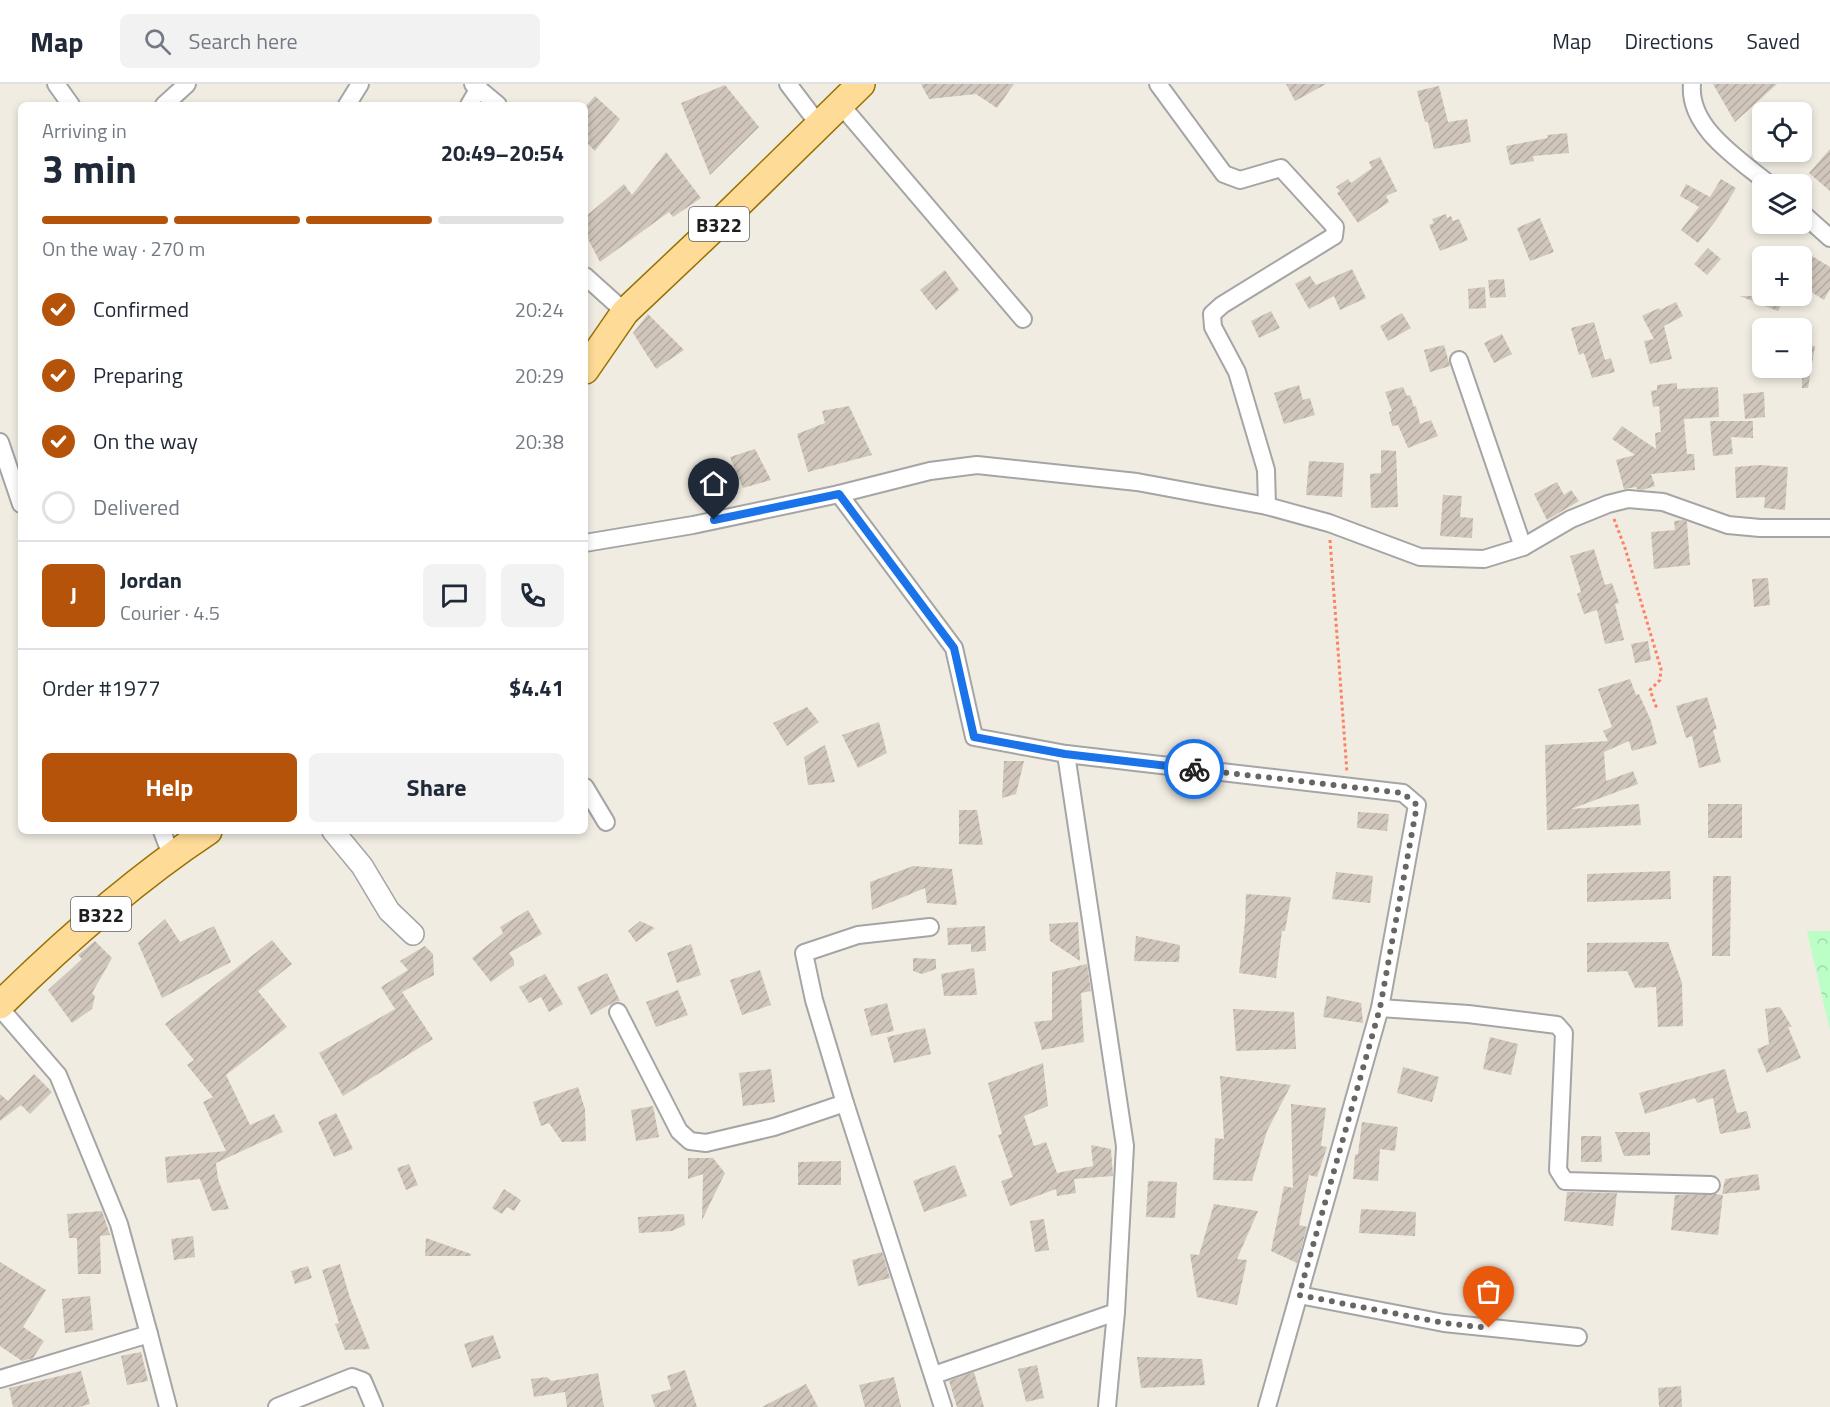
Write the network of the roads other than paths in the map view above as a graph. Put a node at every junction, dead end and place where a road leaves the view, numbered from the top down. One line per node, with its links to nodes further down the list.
1 (56, 84): 9 (street)
2 (187, 84): 10 (street)
3 (360, 84): 11 (street)
4 (788, 84): 15 (street)
5 (861, 84): 14 (main road, B322)
6 (1158, 84): 27 (street)
7 (1692, 84): 16 (street)
8 (476, 86): 12 (street); 13 (street)
9 (68, 102)
10 (167, 102)
11 (349, 102)
12 (470, 102)
13 (495, 102)
14 (840, 104): 15 (main road, B322); 21 (street)
15 (820, 126): 20 (main road, B322)
16 (1757, 174)
17 (1812, 222): 18 (street)
18 (1830, 238)
19 (588, 279): 20 (street)
20 (625, 312): 23 (main road, B322)
21 (1023, 318)
22 (1459, 360): 30 (street)
23 (588, 366)
24 (0, 442): 26 (street)
25 (839, 494): 27 (street); 29 (street); 31 (street)
26 (18, 495)
27 (1267, 506): 30 (street)
28 (1830, 528): 30 (street)
29 (588, 542)
30 (1523, 547)
31 (1065, 754): 40 (street); 45 (street)
32 (588, 793): 33 (street)
33 (606, 822)
34 (198, 834): 36 (main road, B322)
35 (335, 834): 38 (street)
36 (166, 843): 39 (main road, B322)
37 (930, 927): 42 (street)
38 (413, 934)
39 (0, 1006): 46 (street)
40 (1380, 1008): 43 (street); 44 (street)
41 (618, 1012): 42 (street)
42 (845, 1103): 48 (street)
43 (1711, 1185)
44 (1299, 1295): 47 (street); 55 (street)
45 (1116, 1312): 48 (street); 54 (street)
46 (149, 1334): 49 (street); 50 (street)
47 (1578, 1336)
48 (934, 1375): 53 (street)
49 (0, 1379)
50 (168, 1407)
51 (277, 1407): 52 (street)
52 (374, 1407)
53 (944, 1407)
54 (1107, 1407)
55 (1267, 1407)

